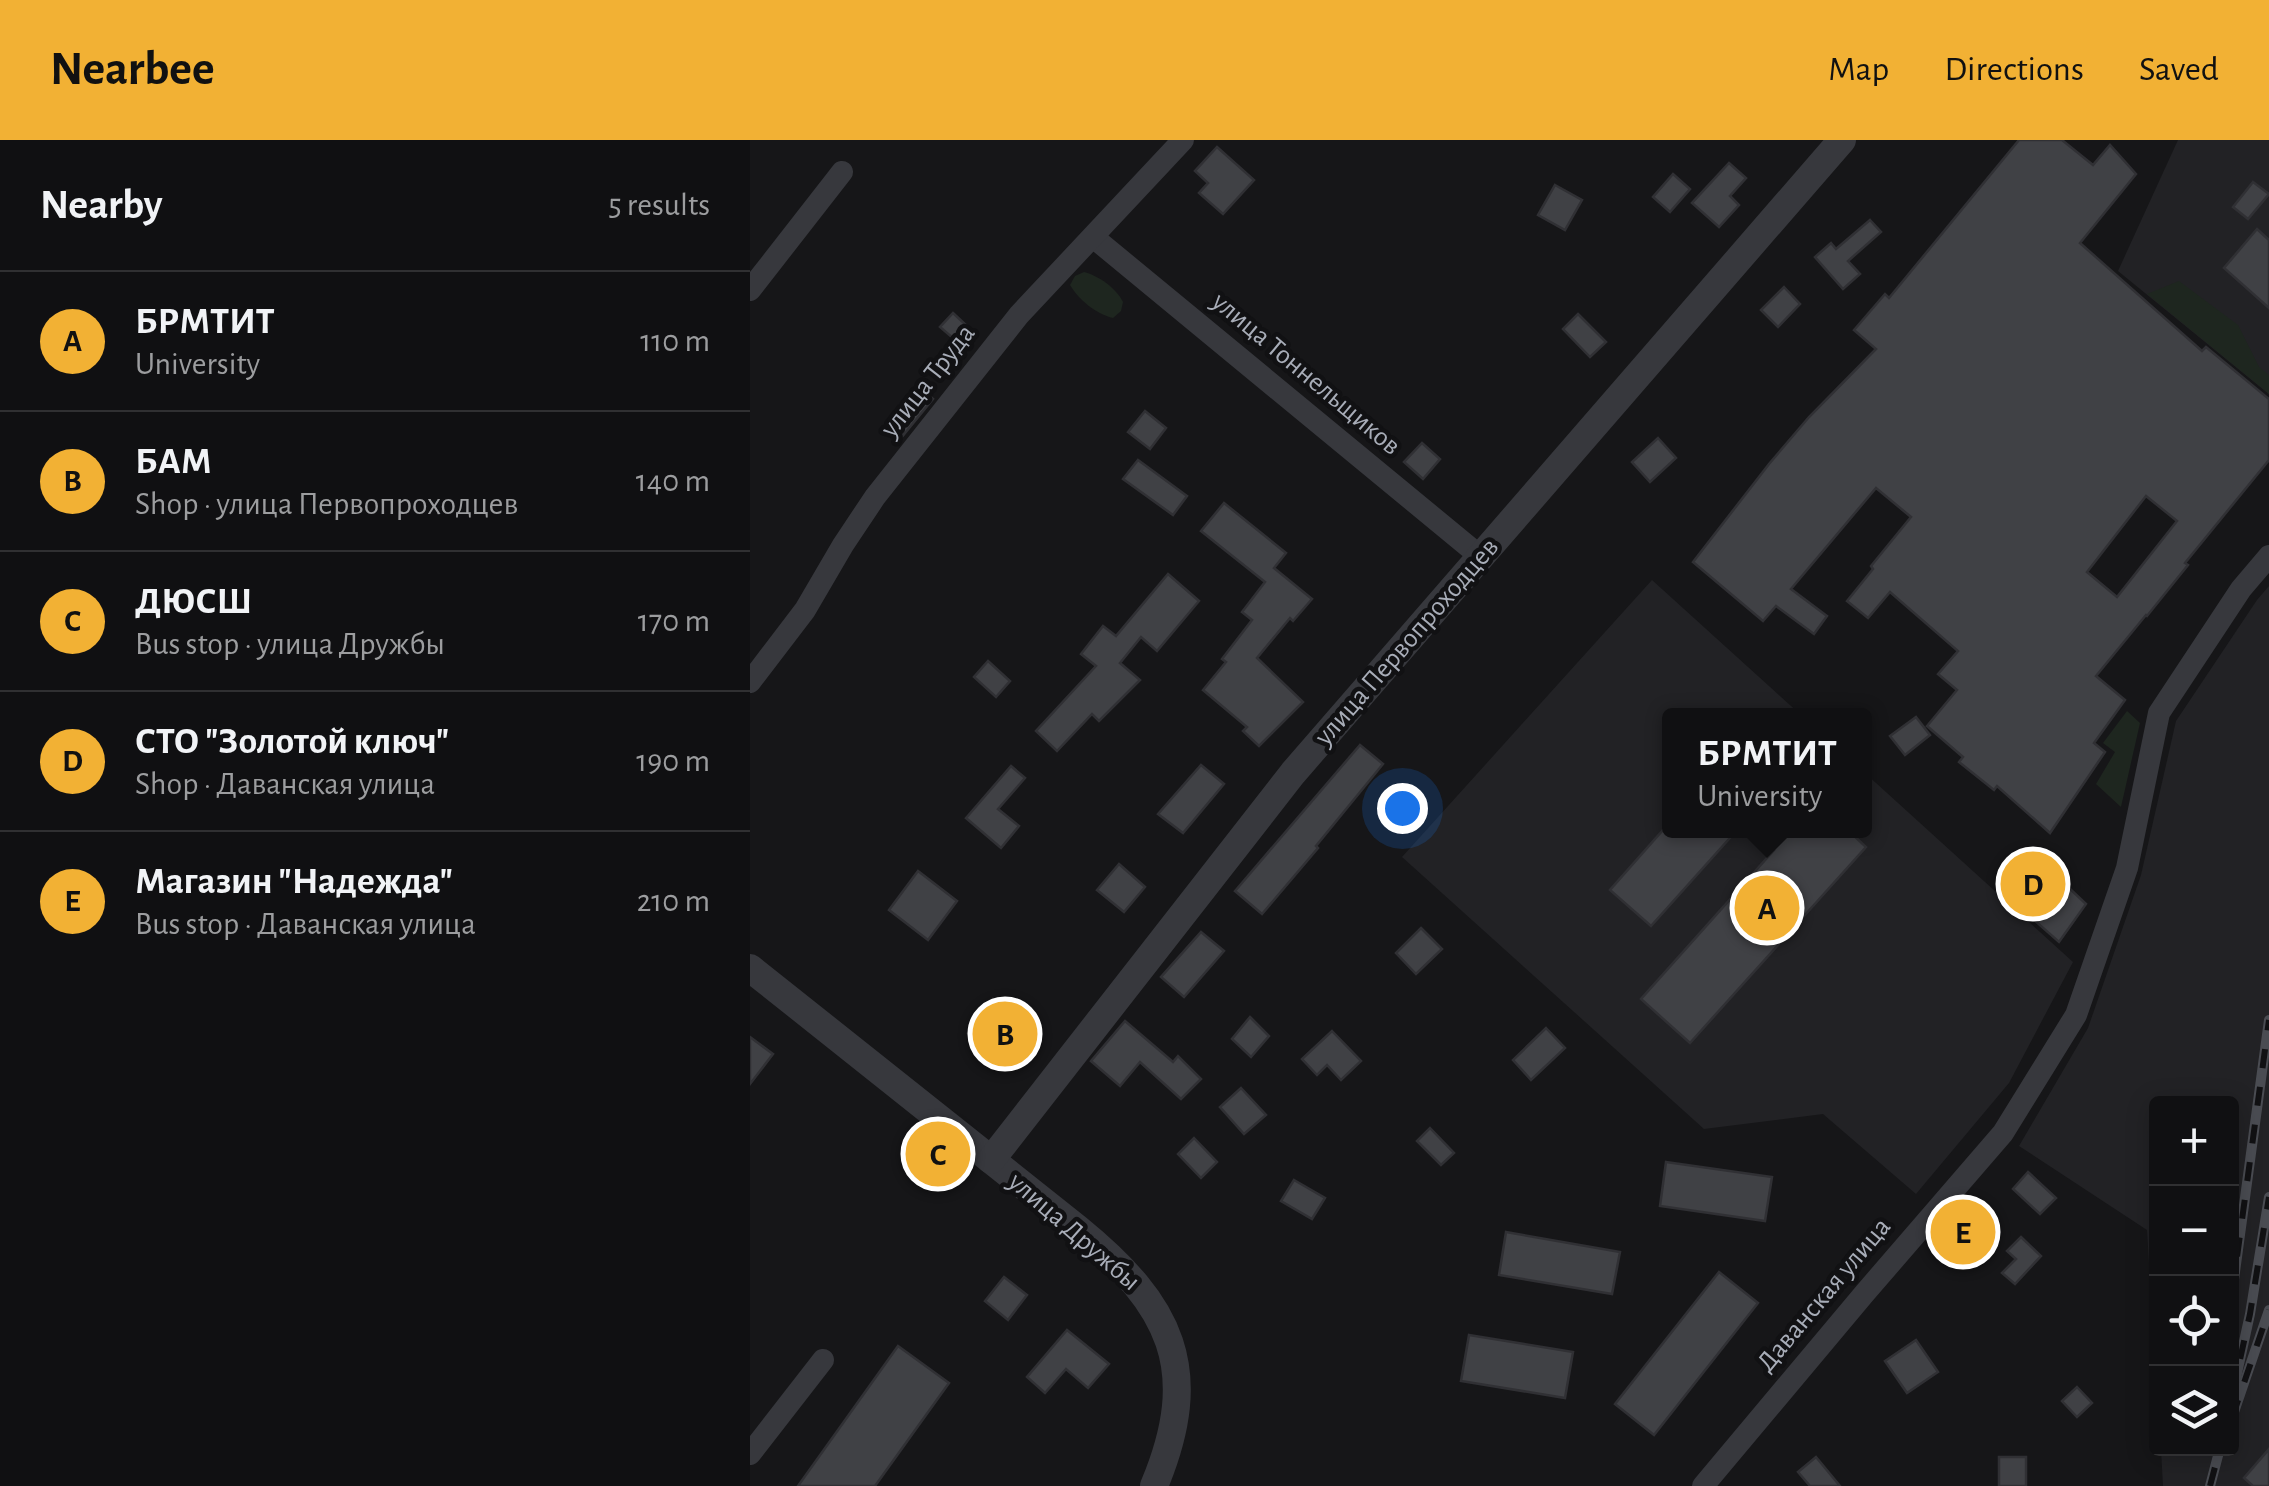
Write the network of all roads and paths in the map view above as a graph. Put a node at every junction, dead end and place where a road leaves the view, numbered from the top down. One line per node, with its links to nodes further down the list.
1 (1182, 140): 4 (street, улица Труда)
2 (1842, 140): 7 (street, улица Первопроходцев)
3 (842, 172): 5 (street)
4 (1093, 237): 7 (street, улица Тоннельщиков); 8 (street, улица Труда)
5 (750, 290)
6 (2269, 556): 14 (street, Даванская улица)
7 (1481, 557): 10 (street, улица Первопроходцев)
8 (750, 682)
9 (750, 968): 10 (street, улица Дружбы)
10 (991, 1160): 13 (street, улица Дружбы)
11 (823, 1360): 12 (street)
12 (750, 1454)
13 (1154, 1486)
14 (1703, 1486)

